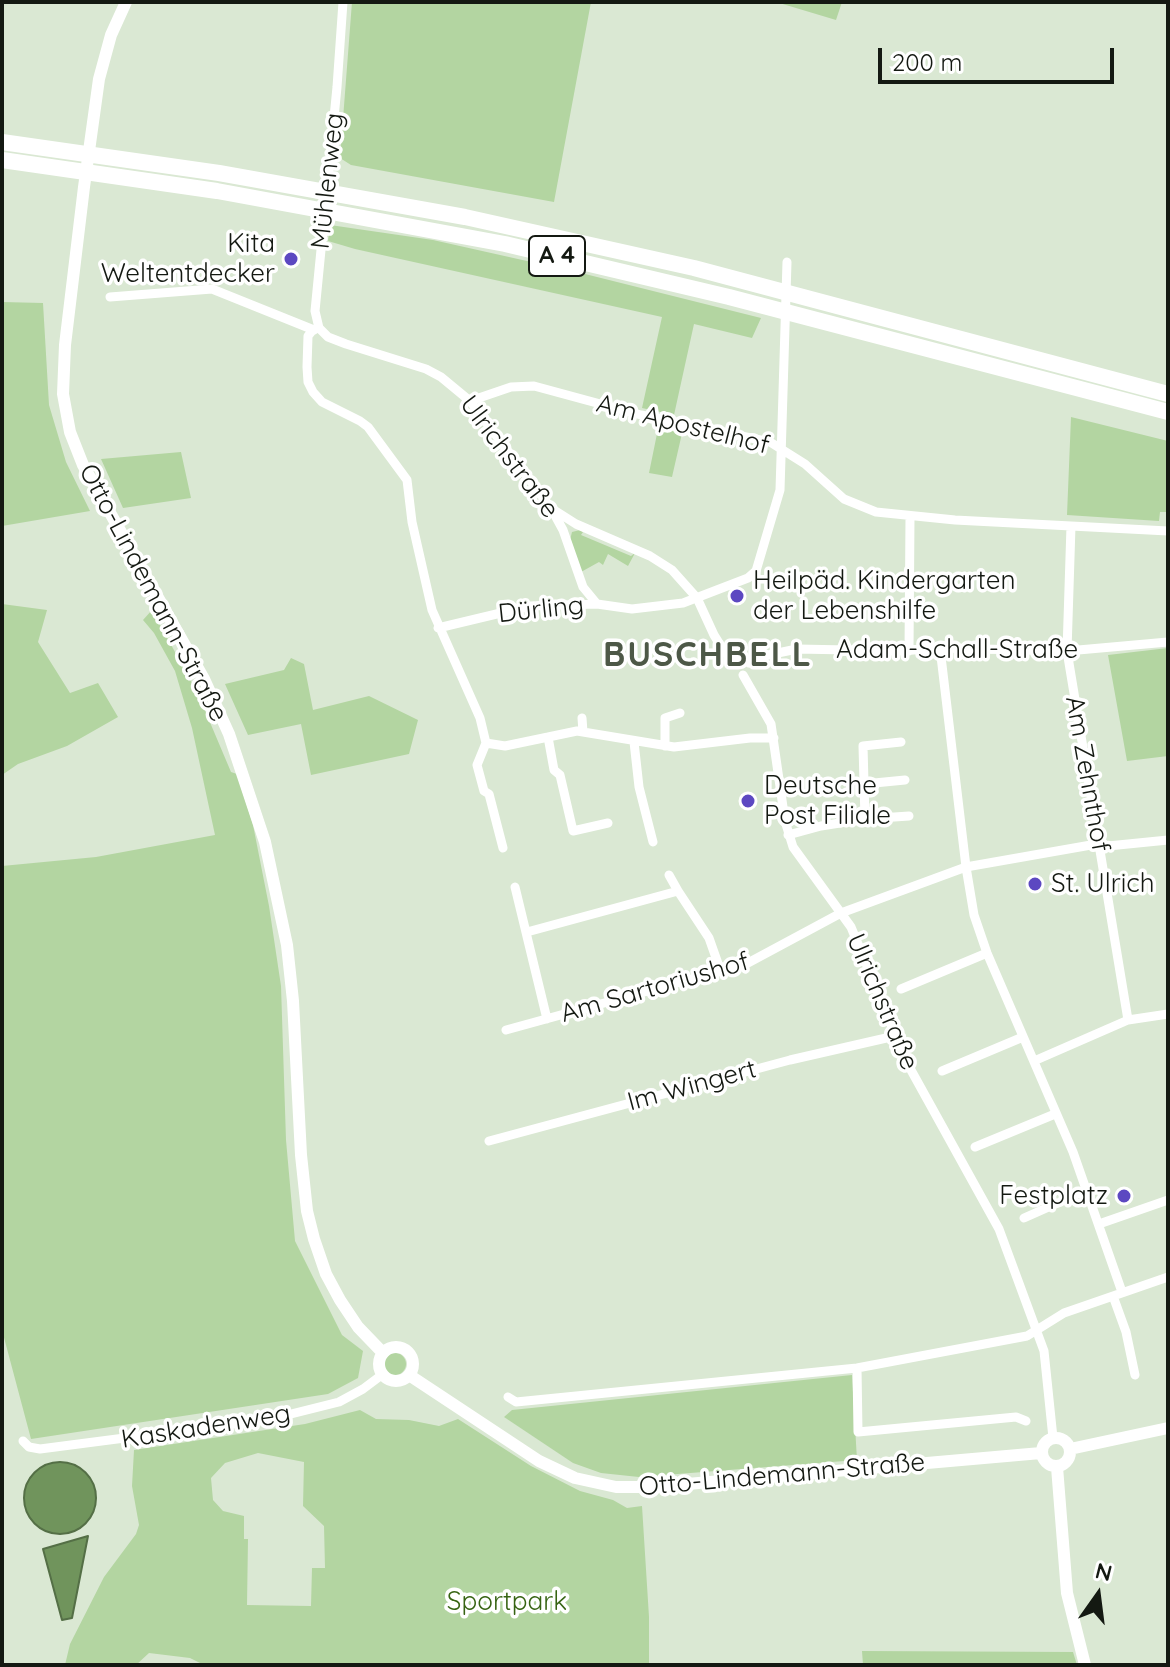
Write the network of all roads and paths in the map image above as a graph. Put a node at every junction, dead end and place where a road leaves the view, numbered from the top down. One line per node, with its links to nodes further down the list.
1 (126, 2): 74 (street, Otto-Lindemann-Straße)
2 (343, 2): 7 (street, Mühlenweg)
3 (2, 142): 8 (highway, A 4)
4 (2, 160): 10 (highway, A 4)
5 (787, 262): 11 (street)
6 (110, 297): 7 (street)
7 (316, 329): 9 (street, Ulrichstraße); 20 (street, Mühlenweg)
8 (1168, 394)
9 (470, 401): 11 (street, Am Apostelhof); 12 (street, Ulrichstraße)
10 (1168, 412)
11 (782, 450): 13 (street, Am Apostelhof); 18 (street)
12 (551, 508): 14 (street); 17 (street, Ulrichstraße)
13 (910, 517): 15 (street, Am Apostelhof); 23 (street)
14 (576, 524): 17 (street); 18 (street)
15 (1071, 526): 16 (street, Am Apostelhof); 24 (street, Am Zehnthof)
16 (1168, 531)
17 (565, 537): 19 (street, Ulrichstraße)
18 (697, 598): 19 (street); 25 (street)
19 (597, 604): 20 (street, Dürling)
20 (438, 628): 35 (street)
21 (1168, 642): 24 (street, Adam-Schall-Straße)
22 (940, 648): 23 (street, Adam-Schall-Straße); 24 (street, Adam-Schall-Straße); 47 (street)
23 (909, 651): 26 (street, Adam-Schall-Straße)
24 (1067, 651): 45 (street, Am Zehnthof)
25 (735, 662): 26 (street); 27 (street)
26 (749, 663): 27 (street)
27 (743, 675): 32 (street, Ulrichstraße)
28 (680, 713): 36 (street)
29 (582, 718): 30 (street)
30 (583, 732): 31 (street); 33 (street)
31 (548, 737): 35 (street); 41 (street)
32 (774, 738): 36 (street); 42 (street, Ulrichstraße)
33 (634, 742): 36 (street); 44 (street)
34 (901, 742): 38 (street)
35 (486, 743): 46 (street)
36 (665, 746)
37 (905, 780): 38 (street)
38 (864, 784): 40 (street)
39 (909, 816): 40 (street)
40 (865, 819): 42 (street)
41 (608, 823)
42 (788, 835): 51 (street, Ulrichstraße)
43 (1168, 840): 45 (street, Am Sartoriushof)
44 (653, 842)
45 (1100, 846): 47 (street, Am Sartoriushof); 58 (street, Am Zehnthof)
46 (503, 848)
47 (966, 867): 51 (street, Am Sartoriushof); 53 (street)
48 (669, 875): 50 (street)
49 (515, 887): 52 (street)
50 (678, 891): 52 (street); 54 (street)
51 (841, 913): 54 (street, Am Sartoriushof); 60 (street, Ulrichstraße)
52 (527, 932): 57 (street)
53 (987, 953): 55 (street); 61 (street)
54 (721, 972): 57 (street, Am Sartoriushof)
55 (901, 989)
56 (1168, 1014): 58 (street)
57 (547, 1019): 59 (street, Am Sartoriushof)
58 (1128, 1020): 62 (street)
59 (506, 1030)
60 (895, 1036): 65 (street, Im Wingert); 73 (street, Ulrichstraße)
61 (1023, 1037): 62 (street); 63 (street)
62 (1034, 1061): 64 (street)
63 (942, 1071)
64 (1055, 1114): 66 (street); 67 (street)
65 (489, 1141)
66 (975, 1147)
67 (1087, 1190): 69 (street); 70 (street)
68 (1168, 1200): 70 (street)
69 (1024, 1218)
70 (1099, 1224): 72 (street)
71 (1168, 1277): 72 (street)
72 (1118, 1294): 73 (street); 78 (street)
73 (1037, 1329): 75 (street); 82 (street, Ulrichstraße)
74 (383, 1353): 76 (street); 77 (street)
75 (857, 1368): 79 (street); 80 (street)
76 (383, 1374): 77 (street); 83 (street, Kaskadenweg)
77 (409, 1375): 85 (street, Otto-Lindemann-Straße)
78 (1135, 1375)
79 (508, 1397)
80 (1026, 1421)
81 (1168, 1428): 84 (street)
82 (1053, 1438): 84 (street); 85 (street)
83 (23, 1441)
84 (1070, 1449): 86 (street)
85 (1041, 1453): 86 (street)
86 (1057, 1467): 87 (street)
87 (1085, 1665)

